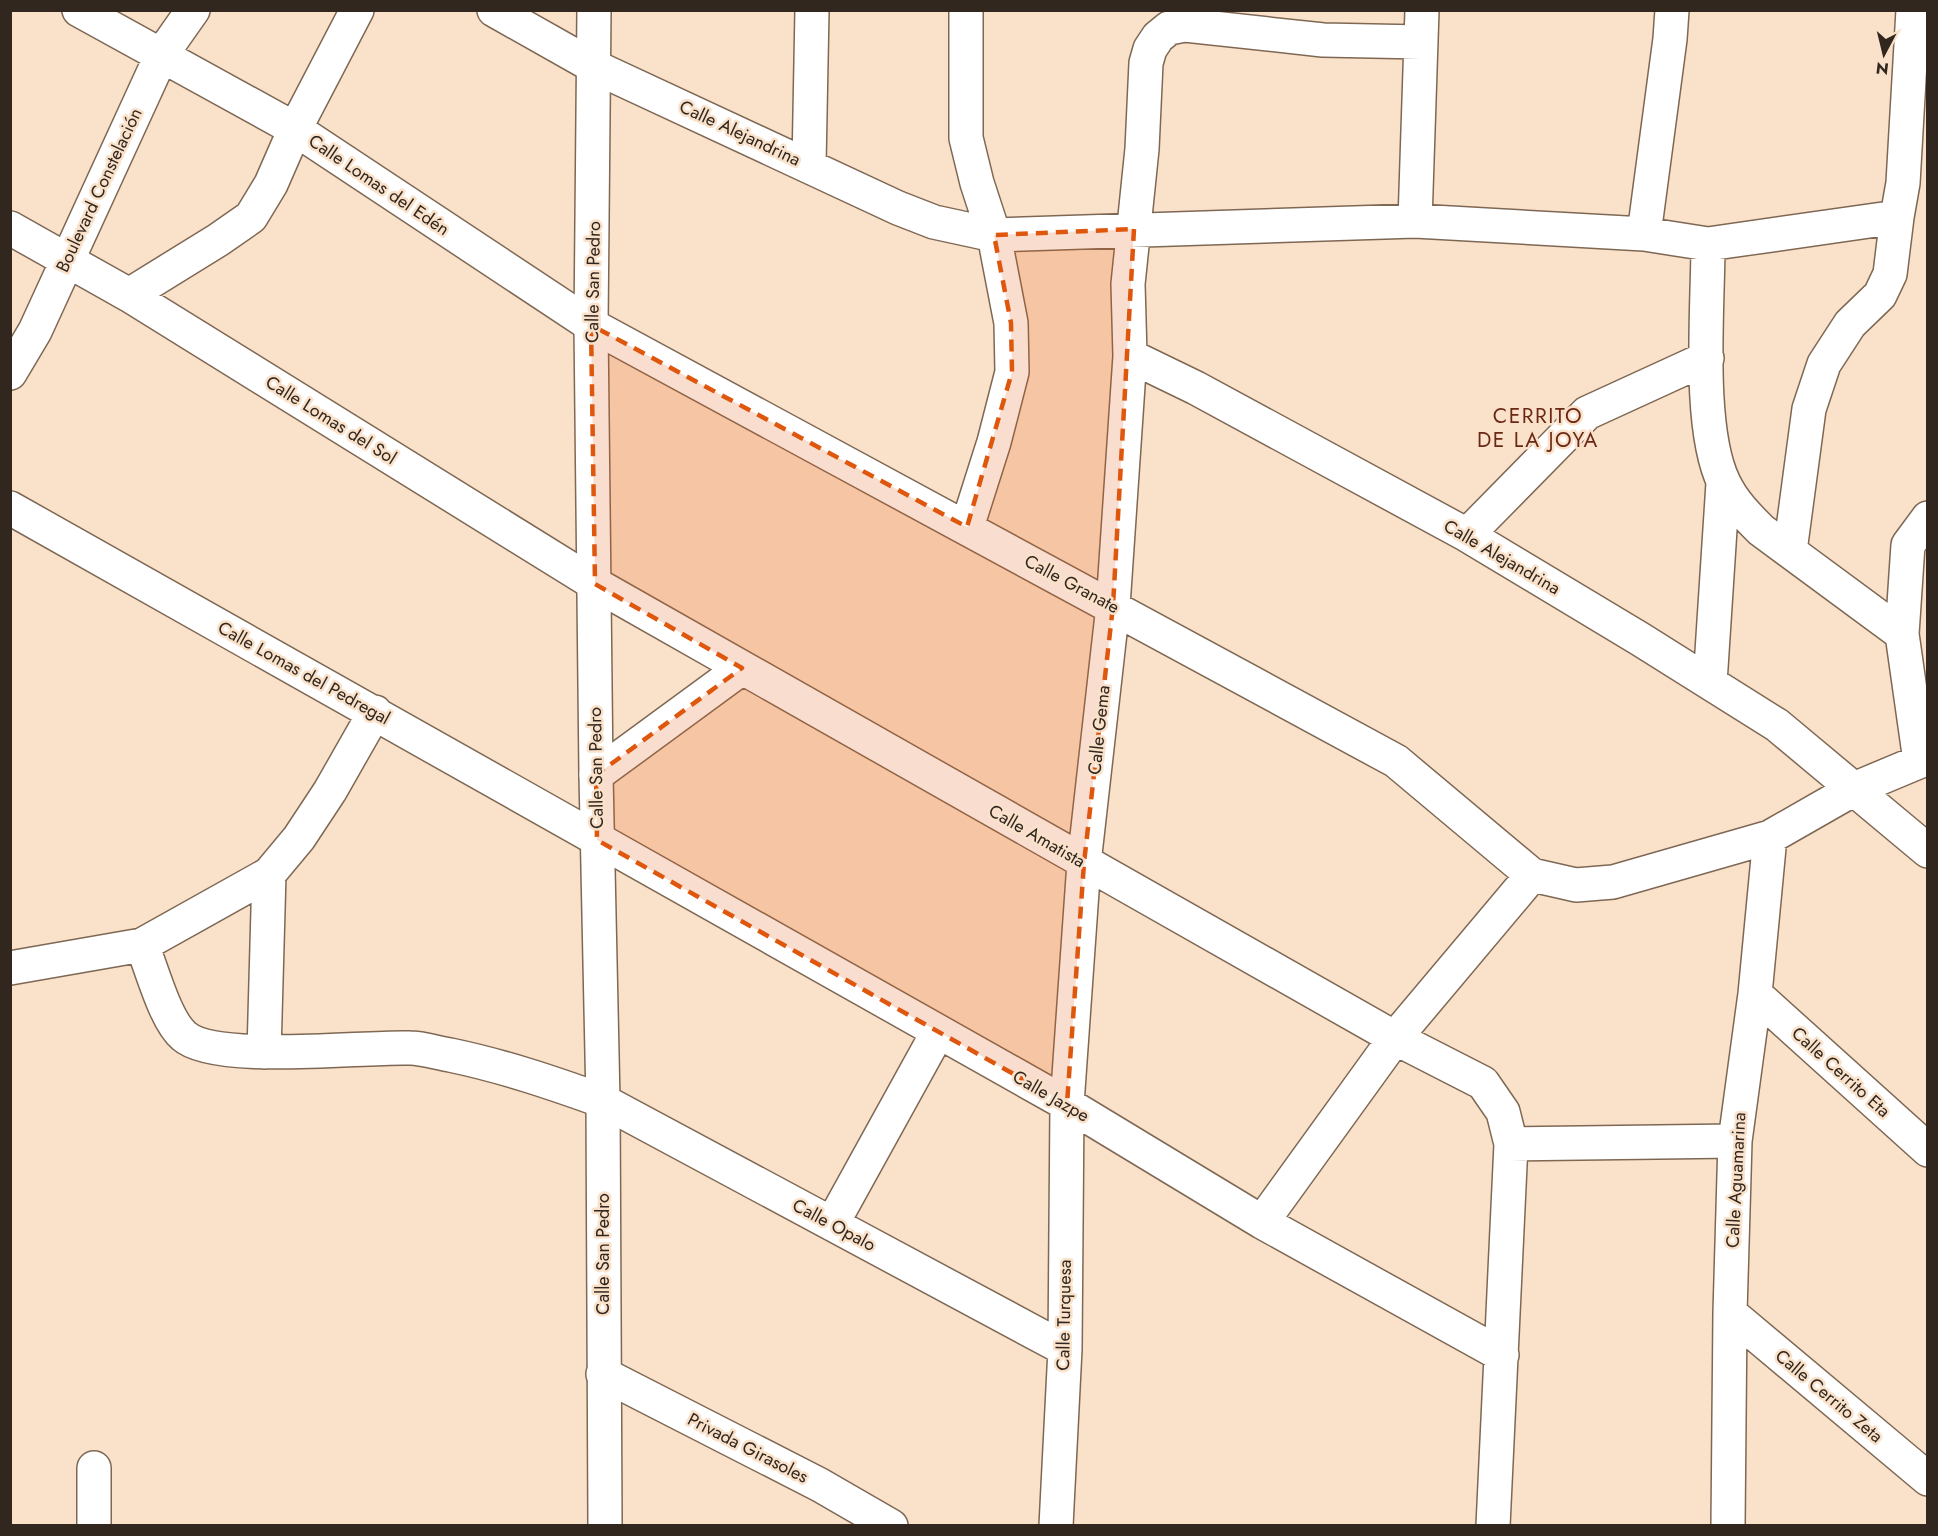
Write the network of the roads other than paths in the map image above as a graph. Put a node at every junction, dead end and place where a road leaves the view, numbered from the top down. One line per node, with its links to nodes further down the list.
1 (79, 10): 11 (street, Calle Lomas del Edén)
2 (193, 10): 11 (street, Boulevard Constelación)
3 (357, 10): 13 (street)
4 (494, 10): 12 (street, Calle Alejandrina)
5 (594, 10): 12 (street, Calle San Pedro)
6 (812, 10): 14 (street)
7 (966, 10): 20 (street)
8 (1671, 10): 19 (street)
9 (1913, 10): 15 (street)
10 (1421, 26): 16 (street); 18 (street, Calle Gema)
11 (162, 54): 13 (street, Calle Lomas del Edén); 22 (street, Boulevard Constelación)
12 (595, 67): 14 (street, Calle Alejandrina); 24 (street, Calle San Pedro)
13 (295, 129): 23 (street); 24 (street, Calle Lomas del Edén)
14 (809, 165): 20 (street, Calle Alejandrina)
15 (1897, 217): 21 (street, Calle Alejandrina); 33 (street)
16 (1415, 221): 18 (street, Calle Alejandrina); 19 (street, Calle Alejandrina)
17 (10, 228): 22 (street, Calle Lomas del Sol)
18 (1134, 229): 20 (street, Calle Alejandrina); 25 (street, Calle Gema)
19 (1644, 234): 21 (street, Calle Alejandrina)
20 (994, 235): 31 (street)
21 (1708, 244): 26 (street)
22 (67, 258): 23 (street, Calle Lomas del Sol); 27 (street, Boulevard Constelación)
23 (129, 295): 34 (street, Calle Lomas del Sol)
24 (591, 326): 31 (street, Calle Granate); 34 (street, Calle San Pedro)
25 (1130, 356): 32 (street, Calle Alejandrina); 35 (street, Calle Gema)
26 (1707, 358): 28 (street); 32 (street)
27 (10, 373)
28 (1723, 483): 33 (street); 38 (street)
29 (10, 508): 39 (street, Calle Lomas del Pedregal)
30 (1924, 521): 36 (street)
31 (967, 527): 35 (street, Calle Granate)
32 (1467, 535): 38 (street, Calle Alejandrina)
33 (1790, 551): 36 (street)
34 (595, 584): 37 (street, Calle Amatista); 41 (street, Calle San Pedro)
35 (1113, 606): 46 (street, Calle Gema); 48 (street, Calle Granate)
36 (1902, 634): 40 (street)
37 (742, 668): 41 (street); 46 (street, Calle Amatista)
38 (1710, 683): 42 (street, Calle Alejandrina)
39 (375, 712): 44 (street, Calle Lomas del Pedregal); 47 (street)
40 (1924, 760): 42 (street)
41 (596, 775): 44 (street, Calle San Pedro)
42 (1854, 789): 43 (street); 45 (street, Calle Alejandrina)
43 (1770, 837): 48 (street); 51 (street, Calle Aguamarina)
44 (597, 840): 52 (street, Calle Jazpe); 55 (street, Calle San Pedro)
45 (1928, 851)
46 (1084, 863): 53 (street, Calle Amatista); 56 (street, Calle Gema)
47 (269, 874): 49 (street); 54 (street)
48 (1532, 875): 53 (street)
49 (142, 945): 50 (street); 54 (street, Calle Opalo)
50 (10, 968)
51 (1755, 994): 57 (street, Calle Aguamarina); 59 (street, Calle Cerrito Eta)
52 (938, 1032): 56 (street, Calle Jazpe); 61 (street)
53 (1395, 1038): 58 (street, Calle Amatista); 60 (street)
54 (264, 1052): 55 (street, Calle Opalo)
55 (603, 1101): 61 (street, Calle Opalo); 65 (street, Calle San Pedro)
56 (1067, 1104): 60 (street, Calle Jazpe); 63 (street, Calle Turquesa)
57 (1735, 1141): 58 (street); 62 (street, Calle Aguamarina)
58 (1511, 1144): 64 (street)
59 (1928, 1150)
60 (1262, 1222): 64 (street, Calle Jazpe)
61 (832, 1224): 63 (street, Calle Opalo)
62 (1730, 1313): 67 (street, Calle Cerrito Zeta); 73 (street, Calle Aguamarina)
63 (1065, 1349): 71 (street, Calle Turquesa)
64 (1502, 1355): 72 (street)
65 (603, 1374): 69 (street, Calle San Pedro); 70 (street, Privada Girasoles)
66 (94, 1468): 68 (street)
67 (1928, 1479)
68 (94, 1526)
69 (605, 1526)
70 (891, 1526)
71 (1056, 1526)
72 (1493, 1526)
73 (1728, 1526)

